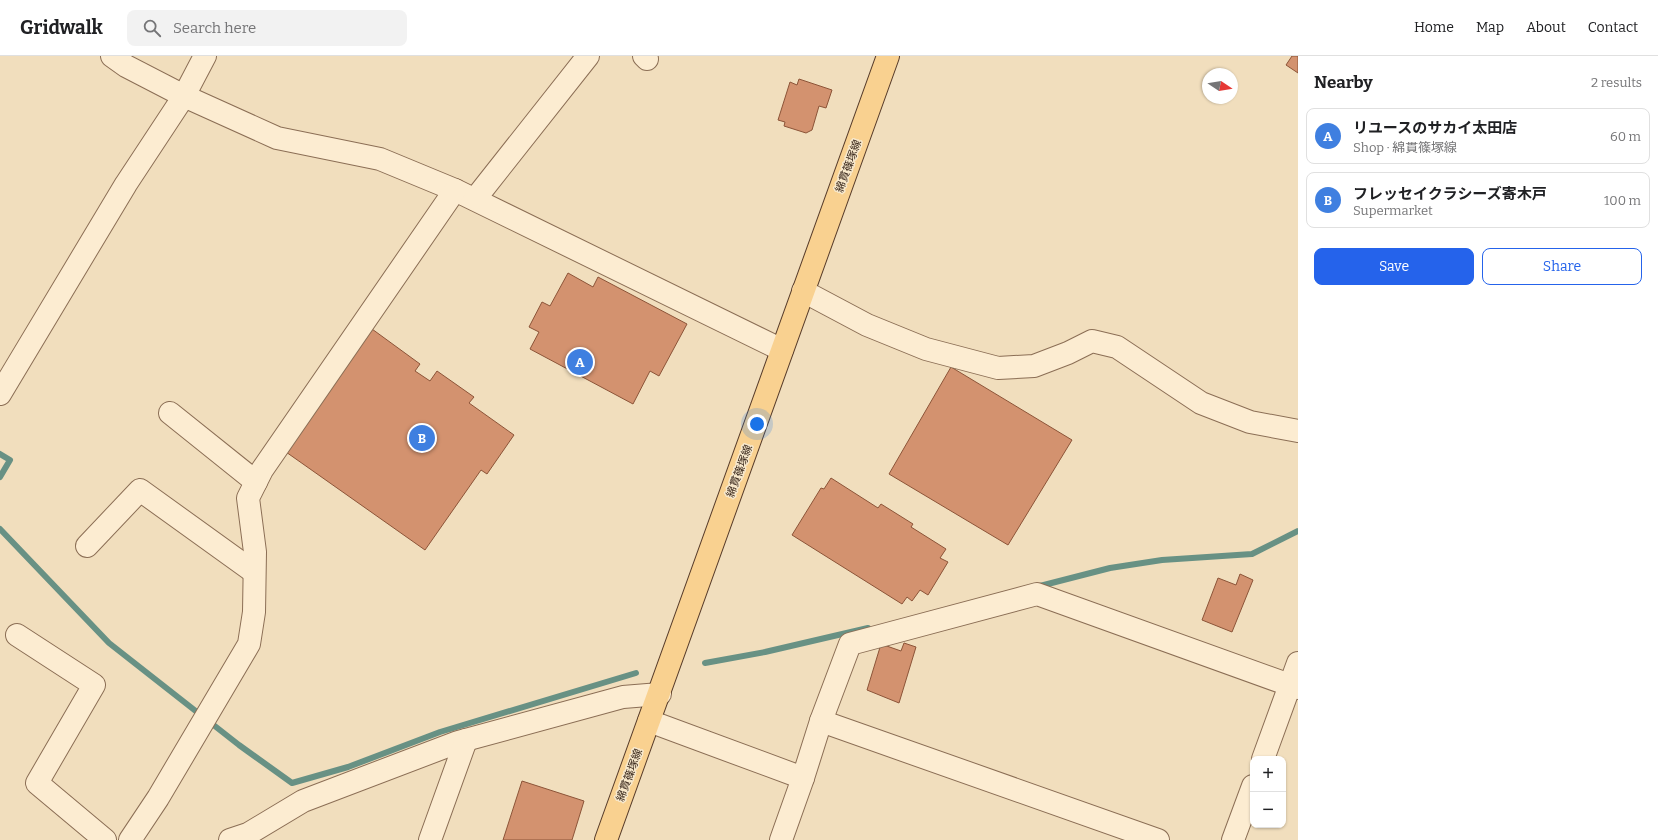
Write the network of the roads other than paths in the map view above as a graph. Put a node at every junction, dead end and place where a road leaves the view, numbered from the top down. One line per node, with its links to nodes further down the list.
1 (112, 56): 5 (street)
2 (205, 56): 5 (street)
3 (588, 56): 7 (street)
4 (888, 56): 8 (main road, 綿貫篠塚線)
5 (184, 96): 6 (street); 10 (street)
6 (455, 190): 7 (street); 13 (street)
7 (475, 199): 9 (street)
8 (803, 291): 9 (main road, 綿貫篠塚線); 12 (street)
9 (782, 350): 19 (main road, 綿貫篠塚線)
10 (0, 394)
11 (170, 413): 13 (street)
12 (1298, 431)
13 (256, 482): 15 (street)
14 (87, 546): 15 (street)
15 (254, 572): 27 (street)
16 (17, 635): 26 (street)
17 (1298, 663): 18 (street)
18 (1294, 686): 21 (street); 23 (street)
19 (660, 694): 20 (main road, 綿貫篠塚線); 22 (street)
20 (649, 721): 24 (street); 30 (main road, 綿貫篠塚線)
21 (821, 721): 24 (street); 32 (street)
22 (466, 740): 28 (street); 29 (street)
23 (1264, 756)
24 (803, 778): 31 (street)
25 (1251, 792): 33 (street)
26 (105, 840)
27 (130, 840)
28 (230, 840)
29 (430, 840)
30 (606, 840)
31 (781, 840)
32 (1158, 840)
33 (1233, 840)

